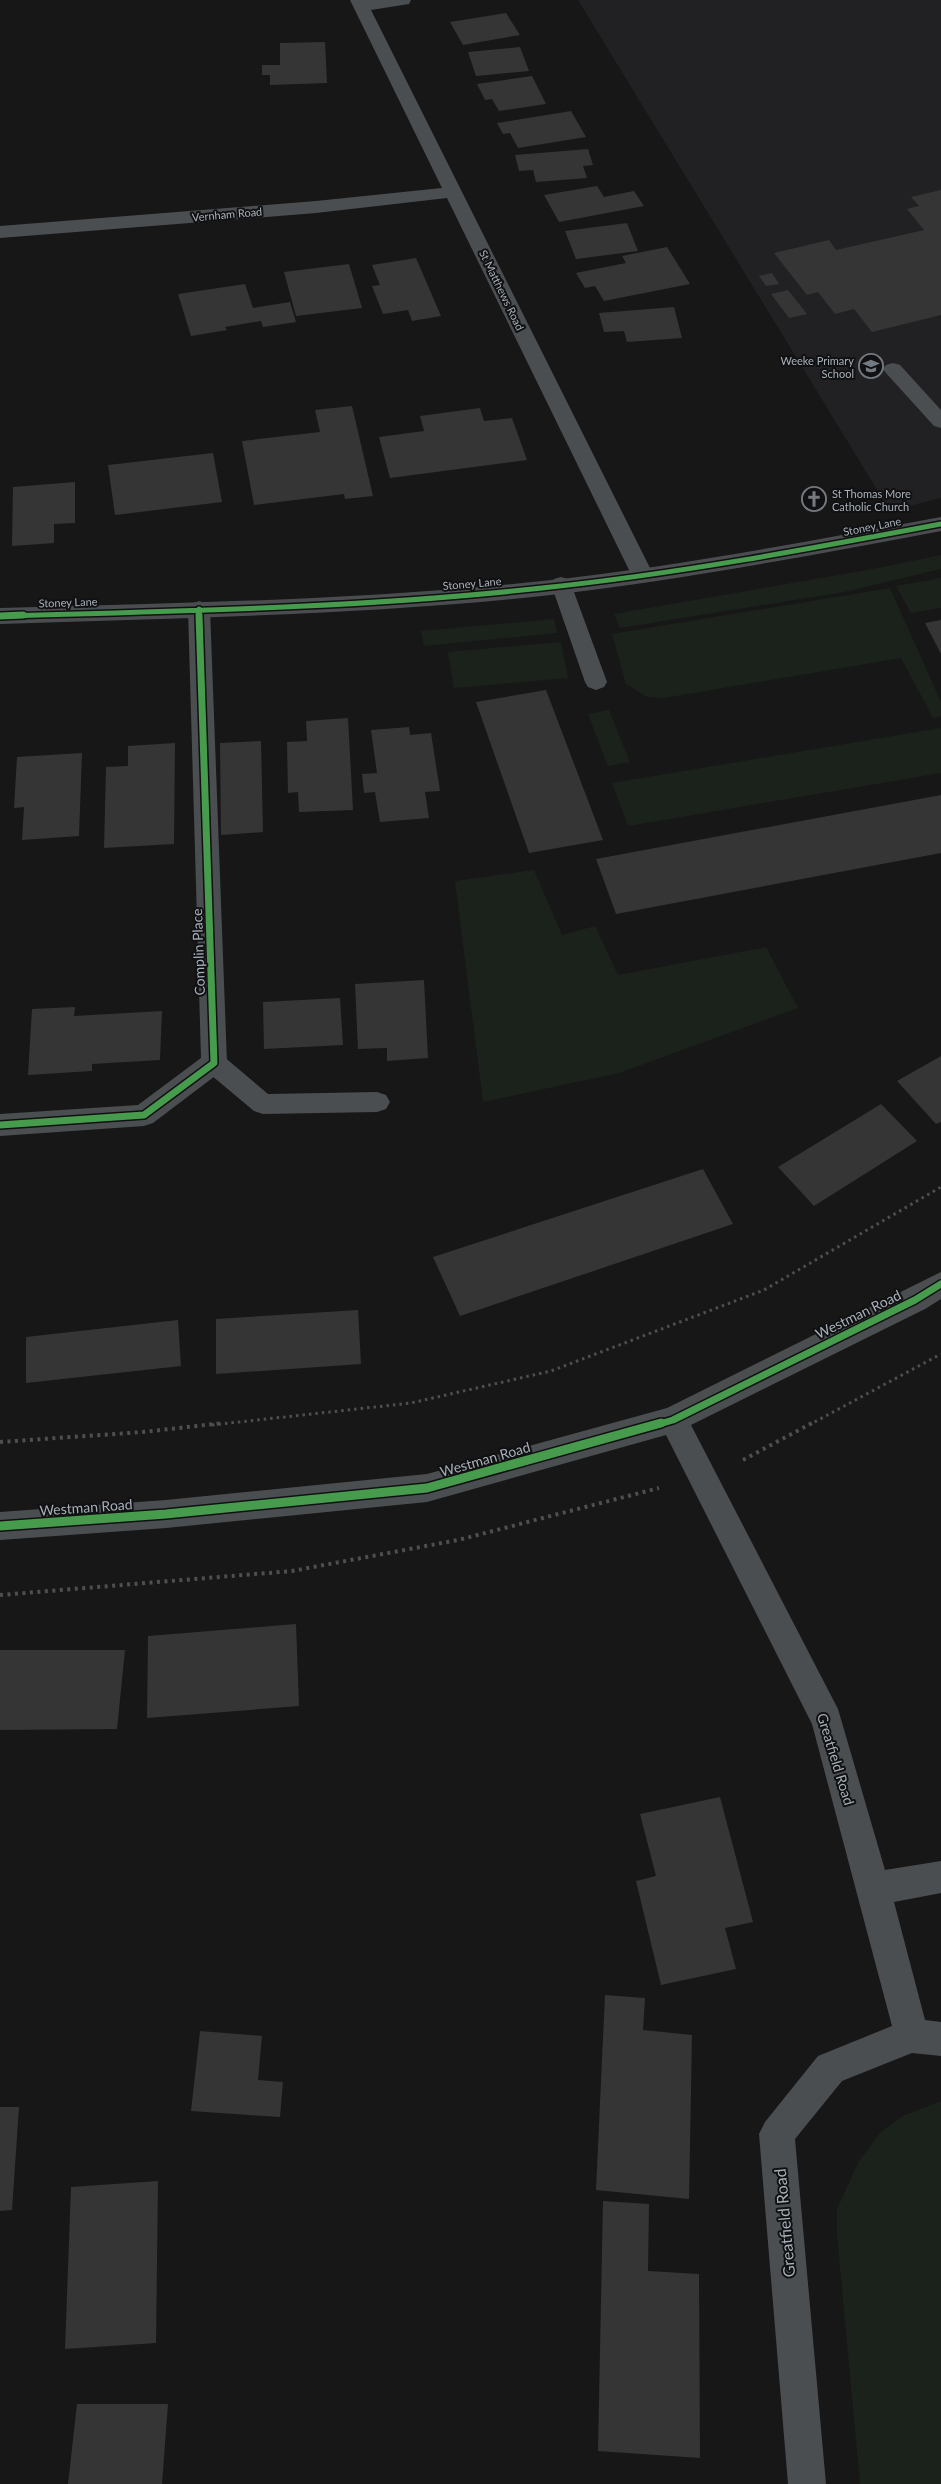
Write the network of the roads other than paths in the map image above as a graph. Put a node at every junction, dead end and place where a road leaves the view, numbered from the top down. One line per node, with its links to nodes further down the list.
1 (403, 0): 2 (street, St Matthews Road)
2 (360, 3): 3 (street, St Matthews Road)
3 (453, 192): 4 (street, Vernham Road); 8 (street, St Matthews Road)
4 (0, 232)
5 (893, 369): 6 (lane)
6 (941, 422)
7 (941, 524): 8 (street, Stoney Lane)
8 (642, 574): 9 (street, Stoney Lane)
9 (561, 584): 10 (street, Stoney Lane); 12 (lane)
10 (199, 609): 11 (street, Stoney Lane); 13 (street, Complin Place)
11 (0, 616)
12 (596, 682)
13 (214, 1063): 14 (lane); 15 (street)
14 (377, 1102)
15 (0, 1124)
16 (941, 1284): 17 (street, Westman Road)
17 (673, 1420): 18 (street, Westman Road); 20 (street, Greatfield Road)
18 (0, 1526)
19 (941, 1877): 20 (street)
20 (874, 1889): 21 (street, Greatfield Road)
21 (926, 2038): 22 (street, Greatfield Road)
22 (807, 2484)

